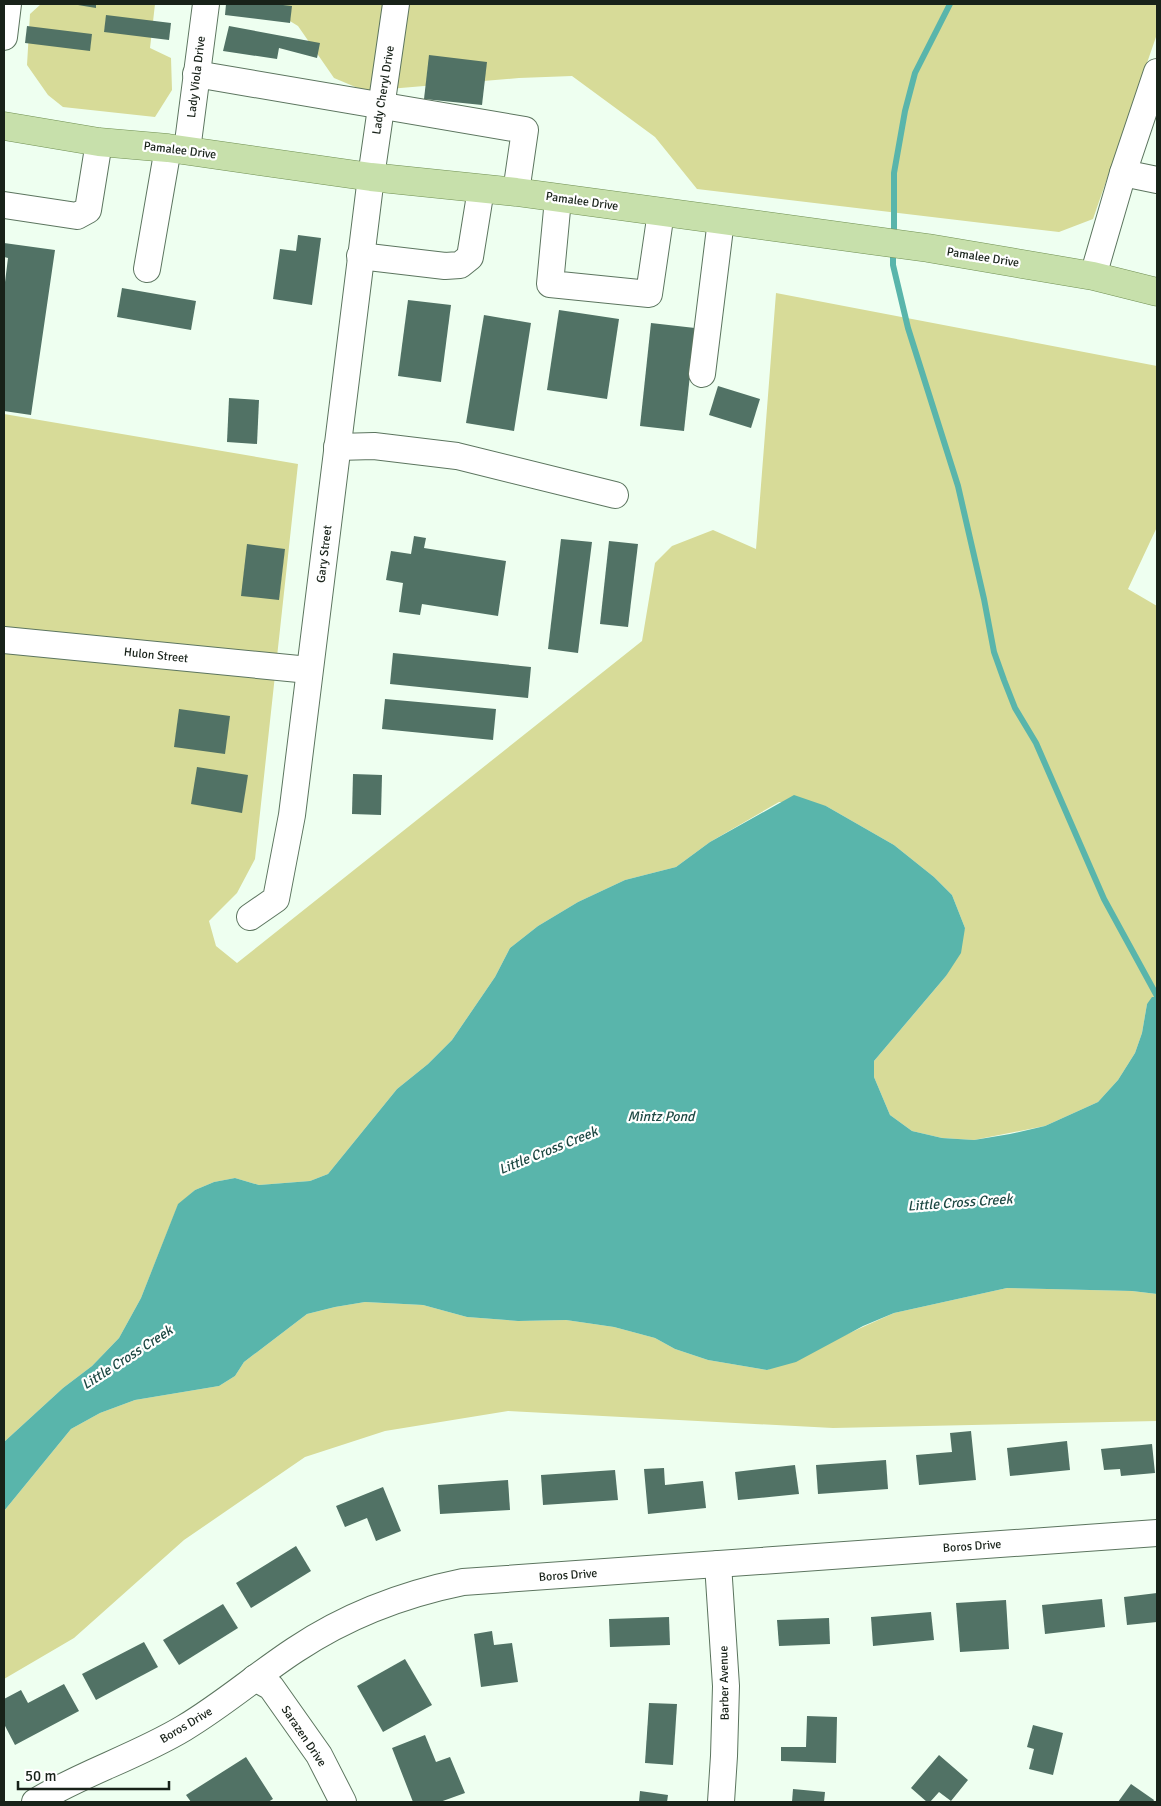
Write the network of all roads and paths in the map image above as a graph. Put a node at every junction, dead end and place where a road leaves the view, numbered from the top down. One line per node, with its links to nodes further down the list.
1 (8, 4): 4 (street)
2 (206, 4): 6 (street, Lady Viola Drive)
3 (396, 4): 7 (street, Lady Cheryl Drive)
4 (4, 37)
5 (1157, 72): 11 (street)
6 (196, 74): 7 (street); 10 (street, Lady Viola Drive)
7 (381, 106): 12 (street, Lady Cheryl Drive); 15 (street)
8 (4, 126): 9 (main road, Pamalee Drive)
9 (99, 142): 10 (main road, Pamalee Drive); 17 (street)
10 (177, 149): 12 (main road, Pamalee Drive); 21 (street, Lady Viola Drive)
11 (1123, 173): 13 (street); 22 (street)
12 (370, 177): 14 (main road, Pamalee Drive); 20 (street, Gary Street)
13 (1157, 180)
14 (481, 189): 15 (main road, Pamalee Drive); 20 (street)
15 (516, 192): 16 (main road, Pamalee Drive)
16 (558, 199): 18 (main road, Pamalee Drive); 18 (street)
17 (4, 205)
18 (661, 212): 19 (main road, Pamalee Drive)
19 (721, 220): 22 (main road, Pamalee Drive); 24 (street)
20 (360, 256): 25 (street, Gary Street)
21 (147, 269)
22 (1094, 276): 23 (main road, Pamalee Drive)
23 (1157, 292)
24 (702, 374)
25 (337, 447): 26 (street); 28 (street, Gary Street)
26 (615, 495)
27 (4, 640): 28 (street, Hulon Street)
28 (309, 670): 29 (street, Gary Street)
29 (250, 917)
30 (1157, 1533): 31 (street, Boros Drive)
31 (718, 1564): 32 (street, Boros Drive); 35 (street, Barber Avenue)
32 (255, 1678): 33 (street, Boros Drive); 34 (street, Sarazen Drive)
33 (35, 1802)
34 (344, 1802)
35 (720, 1802)

